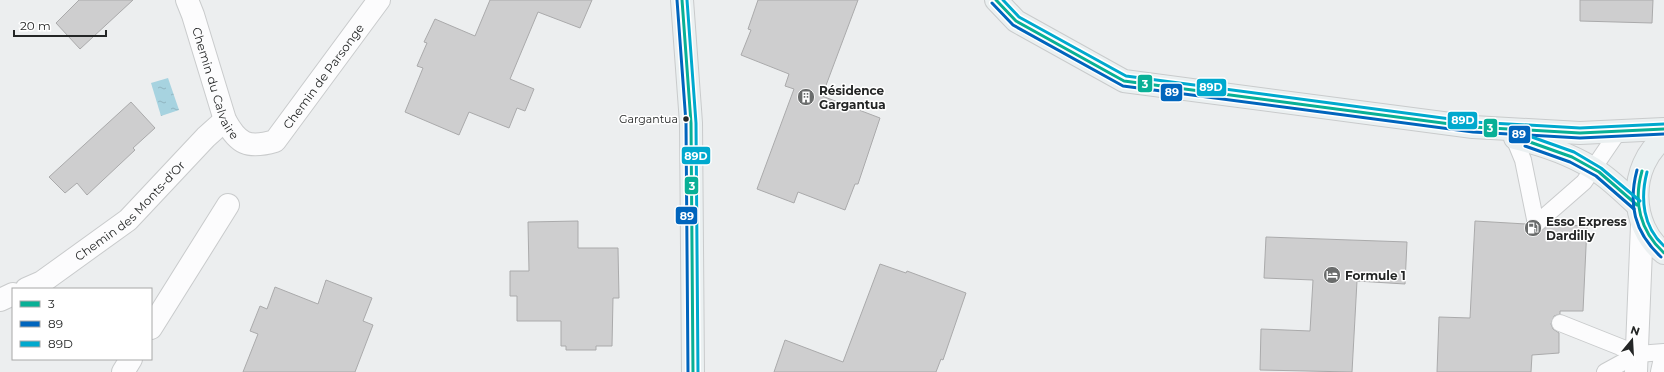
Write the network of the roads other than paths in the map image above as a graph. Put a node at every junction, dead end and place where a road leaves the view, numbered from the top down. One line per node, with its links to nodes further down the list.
1 (187, 0): 5 (street, Chemin du Calvaire)
2 (379, 0): 11 (street, Chemin de Parsonge)
3 (682, 0): 26 (street)
4 (996, 0): 6 (street)
5 (225, 120): 11 (street, Chemin du Calvaire); 16 (street, Chemin des Monts-d'Or)
6 (1473, 128): 8 (street); 9 (street)
7 (1664, 130): 8 (street)
8 (1618, 132): 12 (lane)
9 (1514, 138): 12 (street); 12 (lane)
10 (1664, 138): 14 (street)
11 (263, 145)
12 (1594, 169): 14 (street)
13 (228, 205): 20 (street)
14 (1640, 215): 15 (street); 23 (street)
15 (1664, 254)
16 (28, 288)
17 (12, 294): 18 (street)
18 (0, 300)
19 (1560, 323): 23 (lane)
20 (152, 326)
21 (1664, 352): 23 (lane)
22 (130, 360): 25 (street)
23 (1637, 363): 27 (lane)
24 (1664, 363): 28 (street)
25 (123, 372)
26 (693, 372)
27 (1605, 372)
28 (1662, 372)

